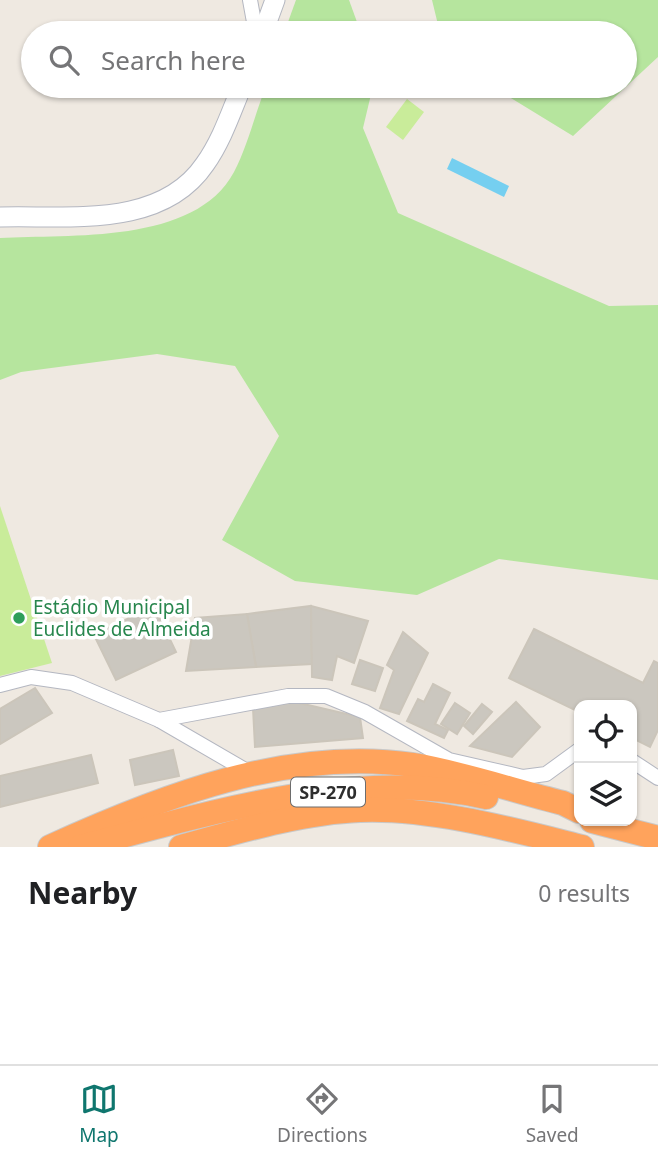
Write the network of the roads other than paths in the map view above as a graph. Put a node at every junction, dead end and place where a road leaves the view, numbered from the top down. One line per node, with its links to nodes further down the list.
1 (250, 0): 3 (street)
2 (275, 0): 4 (main road)
3 (254, 21)
4 (267, 21)
5 (237, 98): 6 (main road)
6 (0, 217)
7 (0, 685): 8 (street)
8 (159, 720): 9 (street); 11 (street)
9 (574, 754)
10 (635, 763): 12 (street)
11 (252, 775): 13 (highway); 17 (highway)
12 (658, 778)
13 (574, 808)
14 (574, 817): 18 (highway, SP-270)
15 (612, 826): 16 (highway, SP-270)
16 (658, 838)
17 (50, 847)
18 (80, 847)
19 (181, 847): 20 (highway, SP-270)
20 (582, 847)

